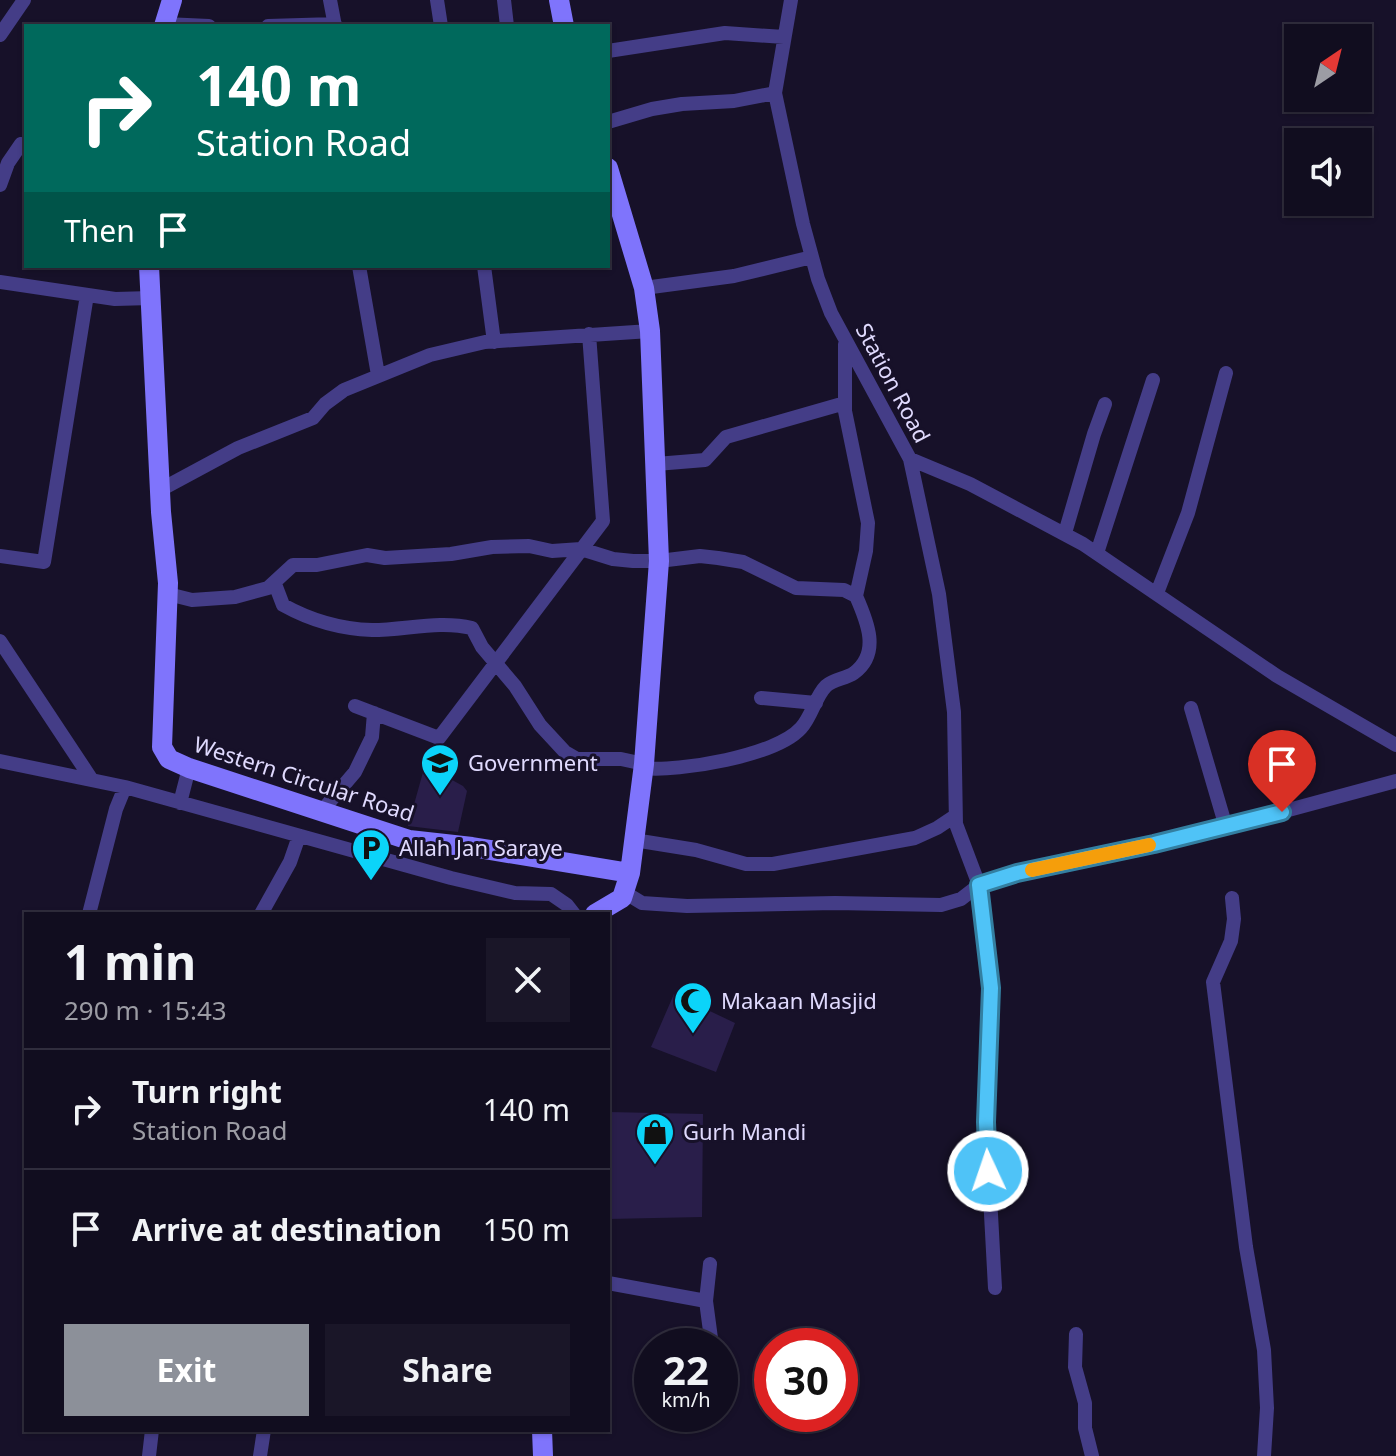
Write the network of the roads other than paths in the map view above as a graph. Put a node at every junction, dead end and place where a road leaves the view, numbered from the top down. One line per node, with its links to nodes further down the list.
1 (24, 0): 13 (street)
2 (172, 0): 8 (street)
3 (330, 0): 9 (street)
4 (437, 0): 10 (street)
5 (504, 0): 11 (street)
6 (559, 0): 12 (street)
7 (791, 0): 14 (street, Station Road)
8 (164, 24)
9 (335, 24)
10 (441, 24)
11 (507, 24)
12 (564, 24)
13 (0, 35)
14 (784, 37): 15 (street); 16 (street, Station Road)
15 (610, 51)
16 (775, 93): 17 (street); 21 (street, Station Road)
17 (610, 121)
18 (21, 144): 19 (street)
19 (0, 185)
20 (612, 192): 26 (street)
21 (812, 257): 26 (street); 31 (street, Station Road)
22 (149, 268): 28 (street, Western Circular Road)
23 (359, 268): 34 (street)
24 (484, 268): 32 (street)
25 (0, 282): 27 (street)
26 (644, 288): 29 (street)
27 (87, 295): 28 (street); 44 (street)
28 (151, 298): 40 (street, Western Circular Road)
29 (650, 331): 30 (street); 39 (street)
30 (589, 334): 32 (street); 42 (street)
31 (845, 339): 36 (street); 38 (street, Station Road)
32 (494, 342): 34 (street)
33 (1226, 373): 47 (street)
34 (378, 375): 40 (street)
35 (1153, 380): 43 (street)
36 (845, 403): 39 (street); 49 (street)
37 (1105, 404): 41 (street)
38 (910, 459): 41 (street); 66 (street, Station Road)
39 (656, 464): 45 (street)
40 (160, 490): 48 (street, Western Circular Road)
41 (1065, 533): 43 (street)
42 (581, 549): 45 (street); 46 (street); 51 (street)
43 (1097, 553): 47 (street)
44 (0, 556)
45 (659, 561): 49 (street); 59 (street)
46 (275, 584): 48 (street); 51 (street)
47 (1157, 593): 57 (street)
48 (168, 594): 60 (street, Western Circular Road)
49 (856, 596): 53 (street)
50 (0, 641): 61 (street)
51 (494, 662): 56 (street); 59 (street)
52 (761, 698): 53 (street)
53 (816, 703): 59 (street)
54 (355, 706): 56 (street)
55 (1191, 708): 67 (street)
56 (374, 713): 65 (street)
57 (1396, 745)
58 (0, 761): 61 (street)
59 (644, 766): 69 (street)
60 (189, 768): 64 (street); 65 (street, Western Circular Road)
61 (92, 780): 63 (street)
62 (1396, 781): 67 (street)
63 (125, 787): 64 (street); 73 (street)
64 (180, 803): 68 (street)
65 (321, 812): 70 (street, Western Circular Road)
66 (955, 816): 69 (street); 71 (street, Station Road)
67 (1226, 827): 71 (street)
68 (299, 836): 74 (street); 75 (street)
69 (634, 840): 70 (street)
70 (627, 882): 71 (street); 76 (street)
71 (979, 885): 79 (street, Station Road)
72 (1232, 898): 90 (street)
73 (90, 912)
74 (262, 912)
75 (572, 912)
76 (598, 912)
77 (710, 1264): 80 (street)
78 (610, 1283): 80 (street)
79 (995, 1288)
80 (706, 1301): 81 (street)
81 (710, 1328)
82 (1076, 1334): 89 (street)
83 (152, 1432): 86 (street)
84 (264, 1432): 87 (street)
85 (542, 1432): 88 (street)
86 (149, 1456)
87 (260, 1456)
88 (543, 1456)
89 (1092, 1456)
90 (1264, 1456)

